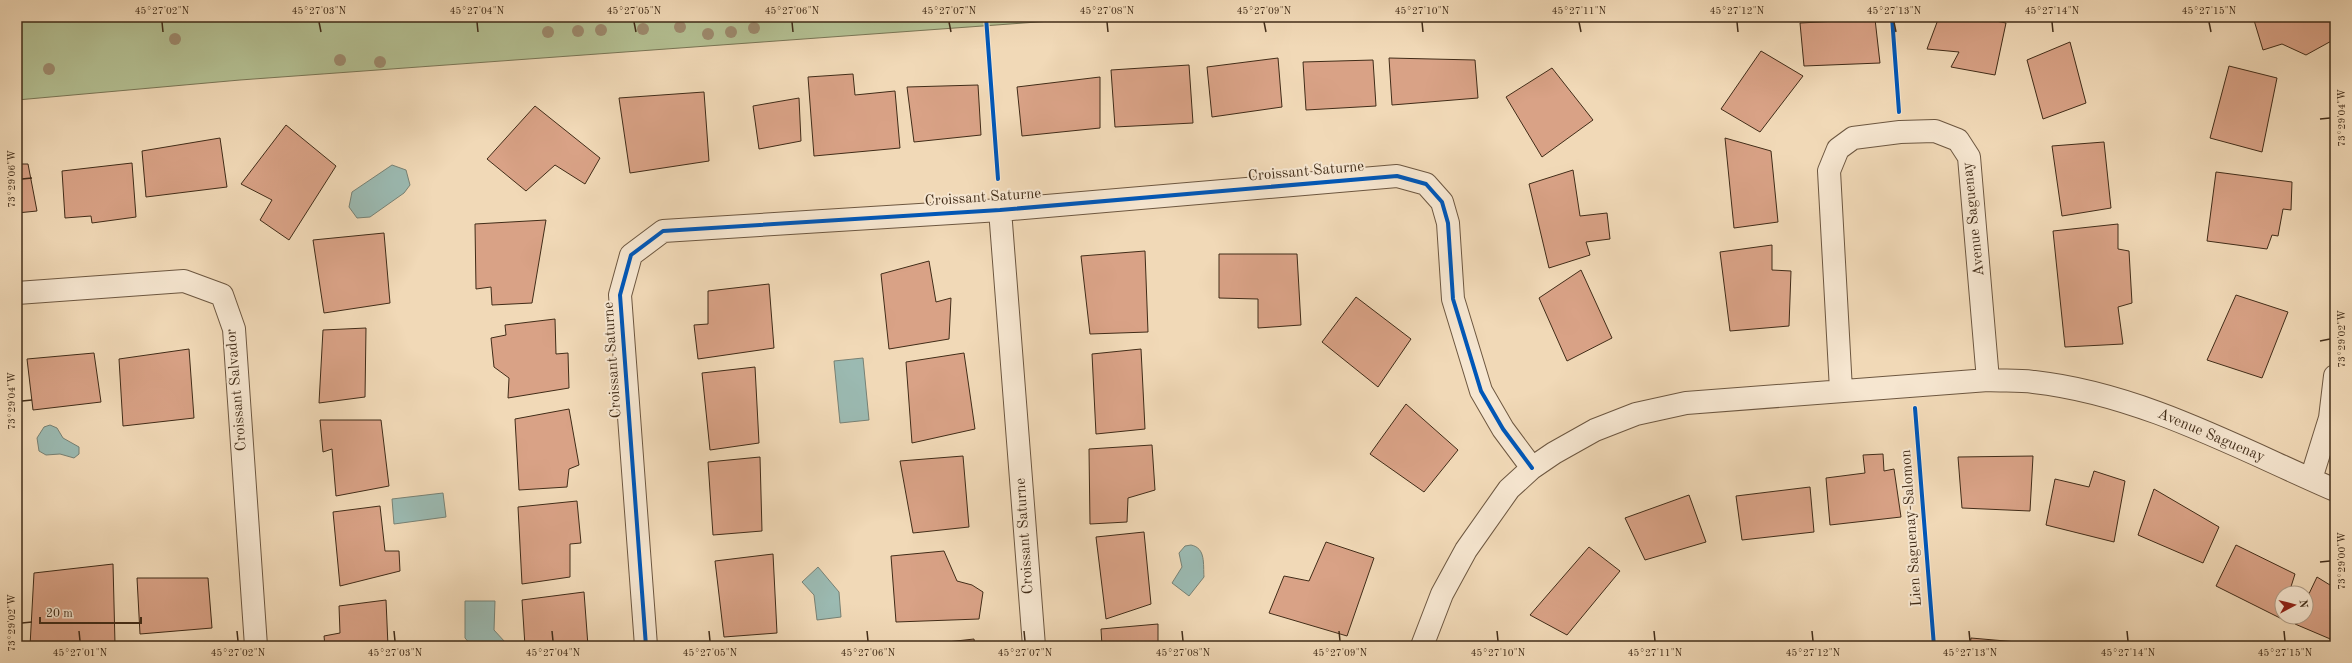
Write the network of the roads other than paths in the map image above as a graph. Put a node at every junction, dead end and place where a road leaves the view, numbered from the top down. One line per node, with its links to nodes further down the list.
1 (1000, 210): 6 (street, Croissant Saturne); 10 (street, Croissant Saturne); 11 (street, Croissant Saturne)
2 (17, 293): 9 (street, Croissant Salvador)
3 (2335, 376): 7 (street)
4 (1988, 380): 5 (street, Avenue Saguenay); 5 (street, Avenue Saguenay); 7 (street, Avenue Saguenay)
5 (1841, 390): 6 (street, Avenue Saguenay)
6 (1532, 468): 12 (street, Avenue Saguenay)
7 (2310, 479): 8 (street, Avenue Saguenay)
8 (2335, 490)
9 (256, 646)
10 (646, 646)
11 (1034, 646)
12 (1422, 646)

